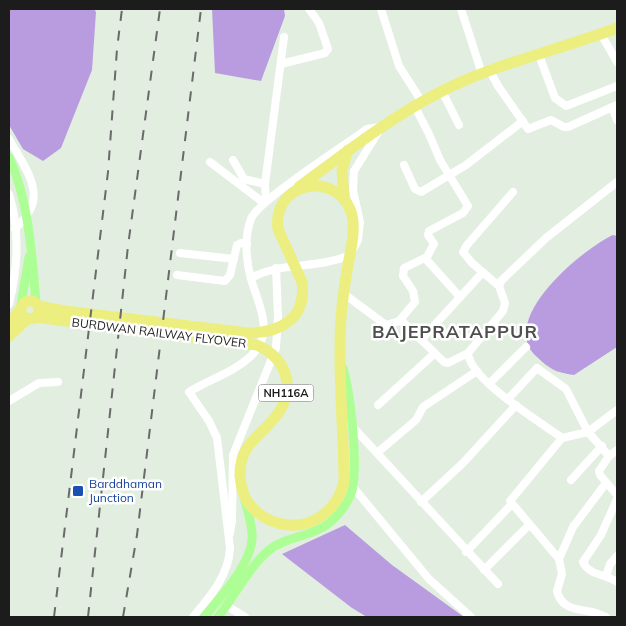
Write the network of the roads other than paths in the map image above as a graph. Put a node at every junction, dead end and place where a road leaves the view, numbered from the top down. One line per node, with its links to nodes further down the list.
1 (309, 9): 9 (street)
2 (381, 9): 13 (street)
3 (461, 9): 10 (street)
4 (617, 28): 5 (highway)
5 (601, 34): 7 (highway); 8 (street)
6 (284, 36): 9 (street)
7 (539, 55): 10 (highway); 11 (street)
8 (617, 62)
9 (281, 64): 27 (street)
10 (486, 72): 12 (highway); 16 (street)
11 (617, 86)
12 (442, 91): 13 (highway); 17 (street)
13 (418, 104): 18 (highway); 25 (street)
14 (615, 106): 15 (street); 16 (street)
15 (617, 120)
16 (522, 121): 25 (street)
17 (459, 125)
18 (383, 127): 20 (highway); 32 (street); 37 (street)
19 (9, 139): 33 (street)
20 (348, 150): 28 (highway); 31 (highway)
21 (9, 157): 35 (main road)
22 (233, 160): 27 (street)
23 (210, 162): 32 (street)
24 (404, 165): 25 (street)
25 (448, 176): 38 (street)
26 (617, 182): 44 (street)
27 (265, 184): 32 (street)
28 (293, 192): 31 (highway); 48 (highway, BURDWAN RAILWAY FLYOVER)
29 (513, 192): 41 (street)
30 (9, 194): 33 (street)
31 (344, 199): 37 (highway)
32 (265, 202): 34 (street)
33 (15, 229): 47 (street)
34 (247, 244): 39 (street); 43 (street)
35 (30, 252): 48 (main road); 48 (main road)
36 (180, 253): 39 (street)
37 (350, 255): 40 (street); 45 (highway)
38 (425, 258): 46 (street); 49 (street)
39 (234, 259): 42 (street)
40 (276, 268): 43 (street); 80 (street)
41 (483, 272): 44 (street); 46 (street)
42 (177, 275)
43 (251, 278): 80 (street)
44 (499, 286): 54 (street)
45 (344, 294): 49 (street); 56 (highway)
46 (460, 297): 52 (street)
47 (9, 302)
48 (30, 310): 50 (highway); 51 (highway); 75 (highway, BURDWAN RAILWAY FLYOVER / NH116A)
49 (399, 320): 52 (street)
50 (9, 325)
51 (9, 336)
52 (421, 340): 55 (street)
53 (526, 347): 59 (street)
54 (468, 353): 55 (street); 57 (street)
55 (434, 354): 62 (street)
56 (340, 358): 65 (main road); 75 (highway)
57 (477, 371): 59 (street); 70 (street)
58 (58, 382): 61 (street)
59 (489, 384): 60 (street)
60 (508, 399): 63 (street); 66 (street)
61 (9, 401)
62 (378, 405)
63 (516, 405): 67 (street); 77 (street)
64 (617, 410): 66 (street)
65 (351, 425): 70 (street); 74 (main road)
66 (588, 432): 67 (street); 68 (street)
67 (562, 438): 78 (street)
68 (602, 446): 71 (street); 72 (street)
69 (617, 450): 71 (street)
70 (377, 453): 77 (street)
71 (609, 456): 73 (street)
72 (571, 480)
73 (606, 483): 76 (street); 83 (street)
74 (353, 487): 88 (main road); 94 (street)
75 (242, 491): 91 (main road, BURDWAN RAILWAY FLYOVER)
76 (617, 497): 85 (street)
77 (421, 502): 81 (street)
78 (511, 505): 79 (street); 81 (street)
79 (528, 525): 83 (street); 84 (street)
80 (229, 538): 90 (street)
81 (466, 552): 84 (street)
82 (617, 556): 85 (street)
83 (559, 559): 89 (street)
84 (484, 570): 87 (street)
85 (606, 576): 86 (street)
86 (617, 582)
87 (498, 584)
88 (226, 606): 92 (main road); 93 (street)
89 (573, 614): 95 (street)
90 (193, 617)
91 (204, 617)
92 (218, 617)
93 (245, 617)
94 (471, 617)
95 (606, 617)

